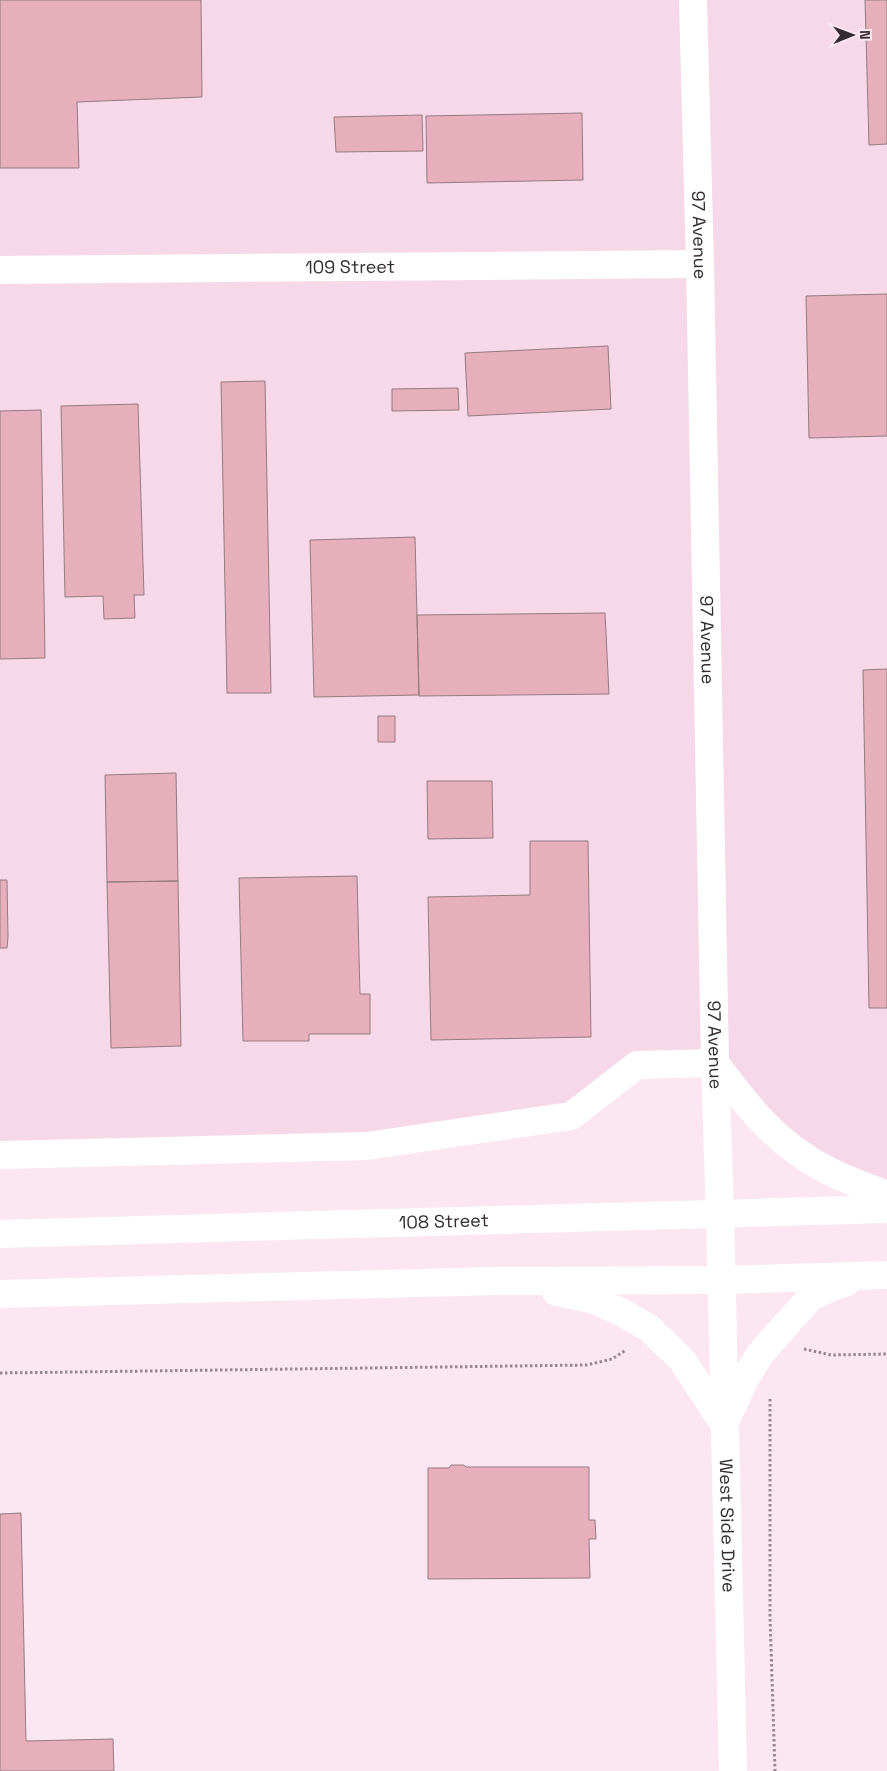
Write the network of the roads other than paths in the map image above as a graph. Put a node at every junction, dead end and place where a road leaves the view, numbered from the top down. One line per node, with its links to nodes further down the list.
1 (693, 0): 2 (main road, 97 Avenue)
2 (700, 264): 3 (main road, 109 Street); 4 (main road, 97 Avenue)
3 (0, 270)
4 (715, 1063): 5 (main road); 6 (main road); 8 (main road, 97 Avenue)
5 (0, 1155)
6 (887, 1194)
7 (887, 1209): 8 (main road, 108 Street)
8 (720, 1214): 9 (main road, 108 Street); 11 (main road, 97 Avenue)
9 (0, 1234)
10 (880, 1275): 11 (main road); 14 (main road)
11 (722, 1280): 12 (main road); 14 (main road, West Side Drive)
12 (498, 1281): 13 (main road); 14 (main road)
13 (0, 1294)
14 (724, 1424): 15 (main road, West Side Drive)
15 (733, 1771)

